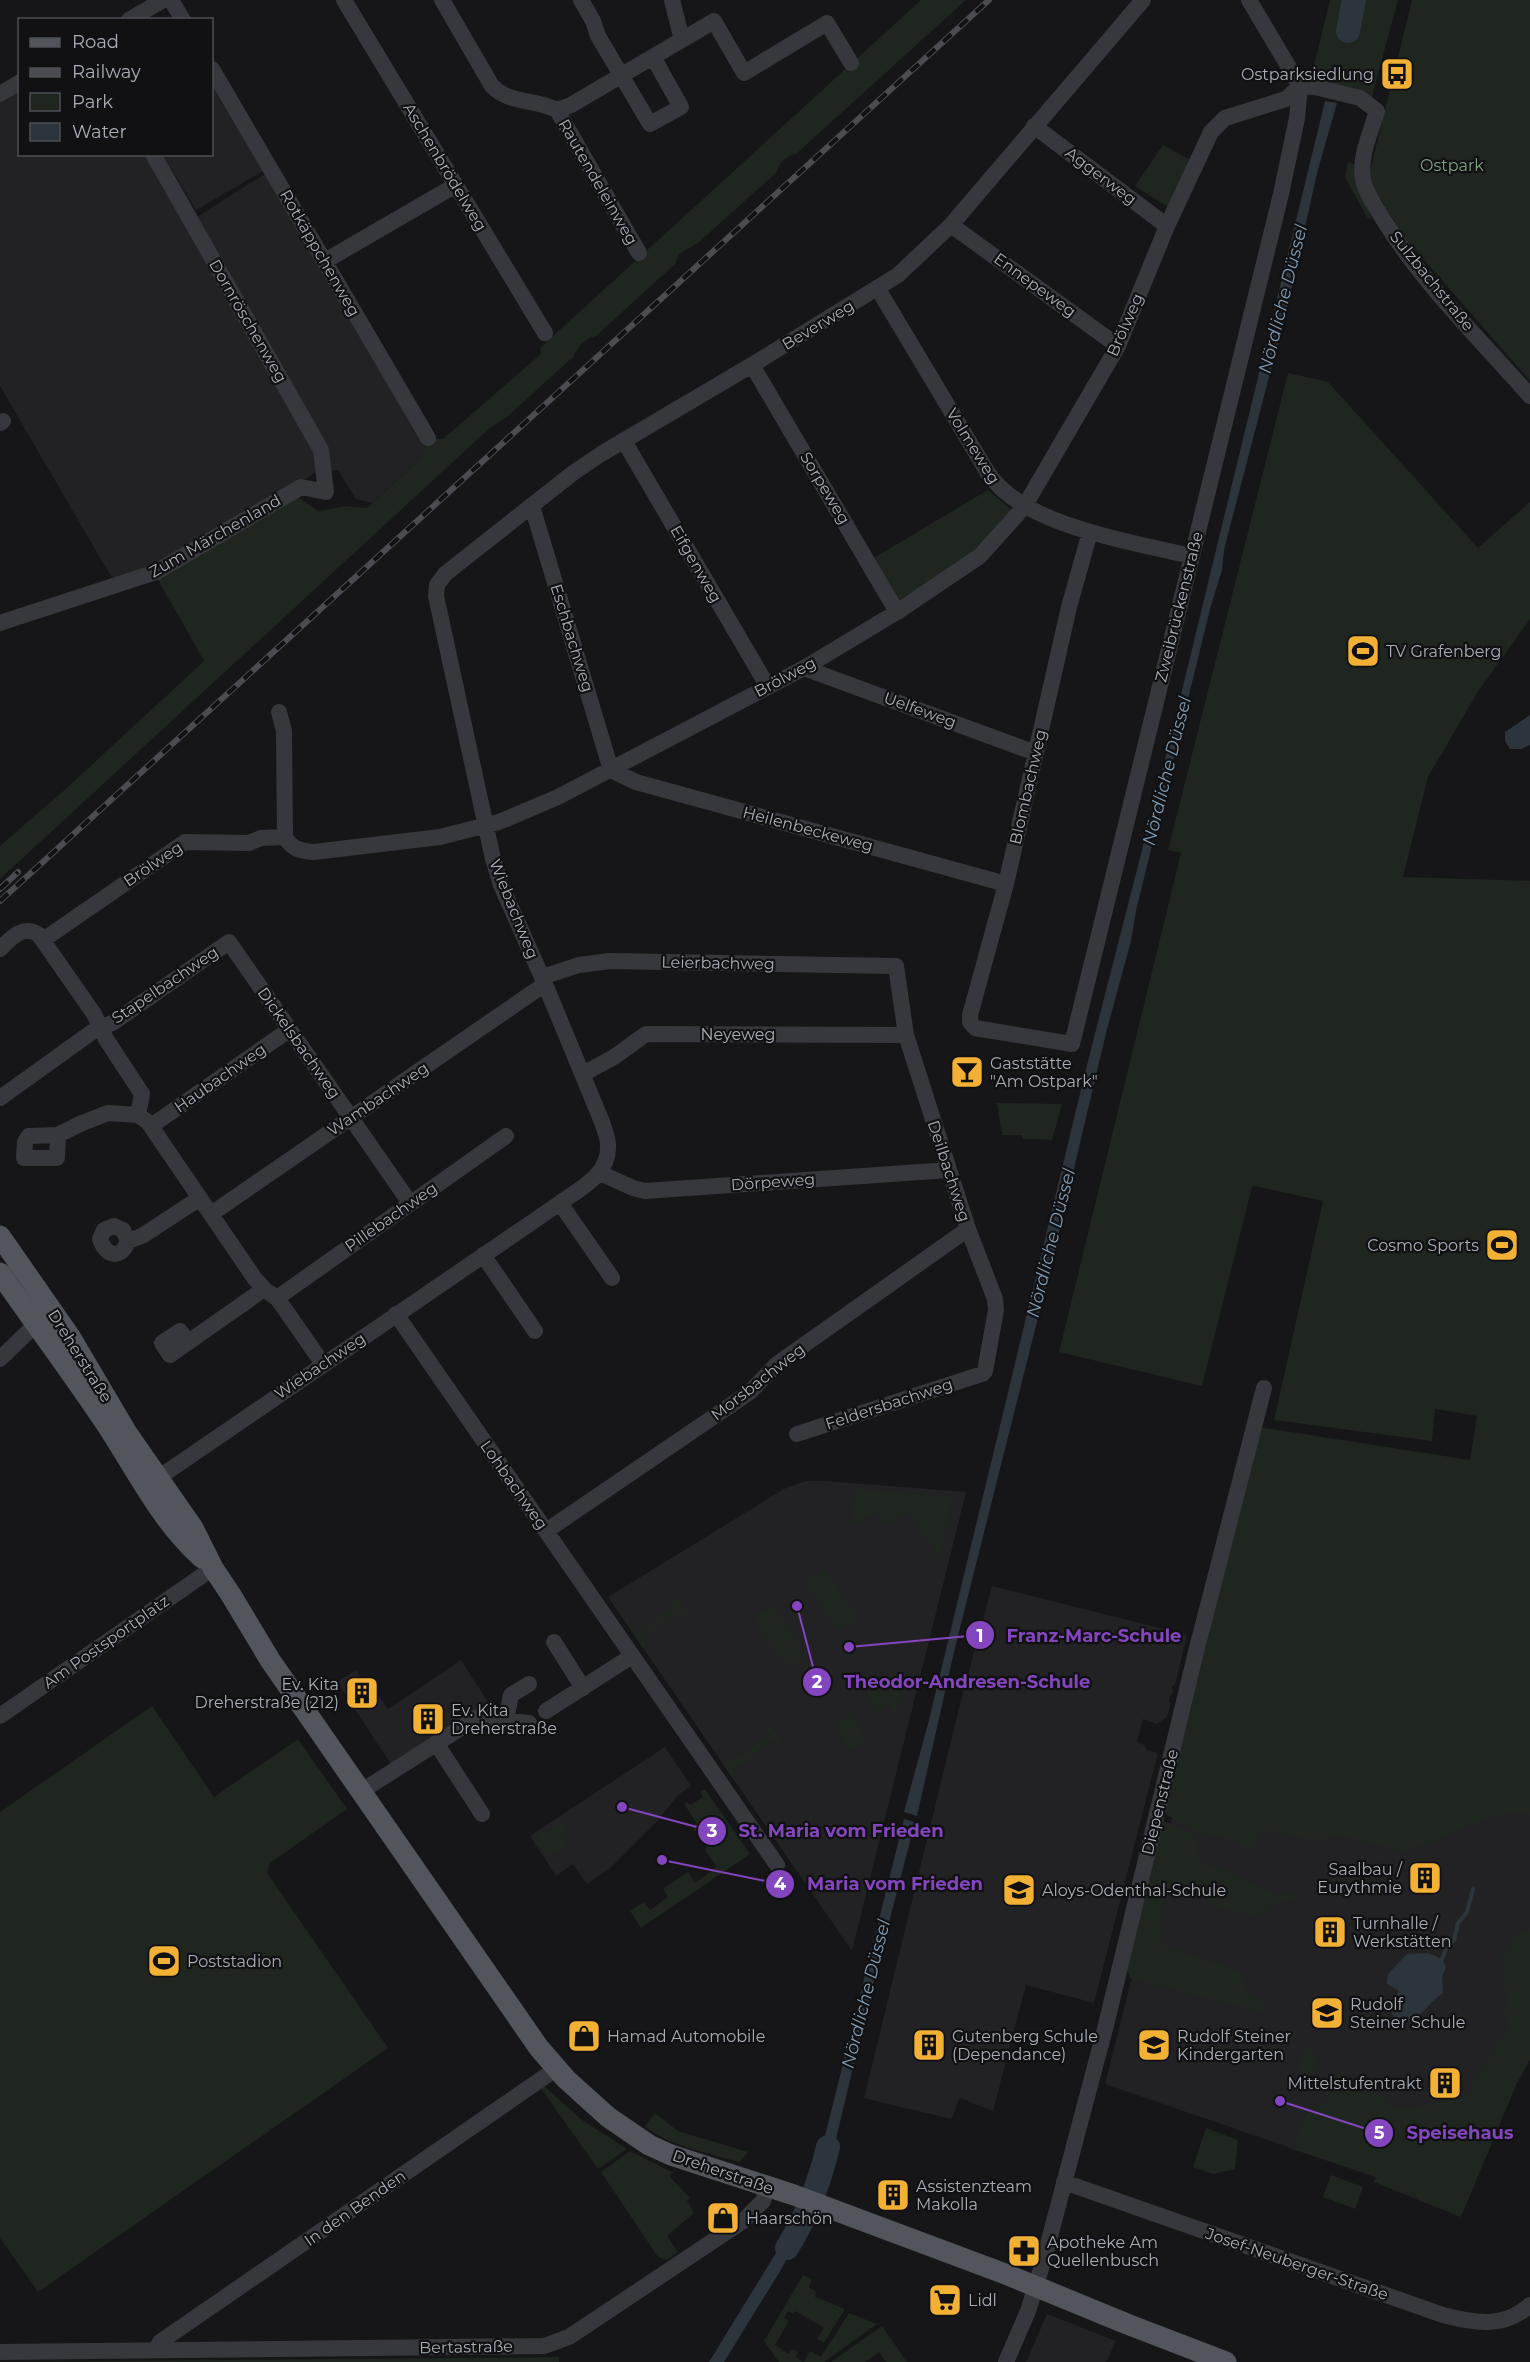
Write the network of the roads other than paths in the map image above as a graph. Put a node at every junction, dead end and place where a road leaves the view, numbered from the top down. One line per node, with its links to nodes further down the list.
1 (163, 0): 9 (street)
2 (171, 0): 10 (street)
3 (346, 0): 22 (street, Aschenbrödelweg)
4 (442, 0): 19 (street, Rautendeleinweg)
5 (581, 0): 15 (street)
6 (672, 0): 11 (street)
7 (1143, 0): 20 (street, Beverweg)
8 (1257, 3): 17 (street)
9 (132, 18)
10 (182, 18)
11 (682, 40): 12 (street, Rautendeleinweg); 13 (street, Rautendeleinweg)
12 (653, 57): 15 (street, Rautendeleinweg); 15 (street)
13 (851, 63)
14 (213, 71): 26 (street, Rotkäppchenweg)
15 (622, 75): 19 (street, Rautendeleinweg)
16 (18, 83): 18 (street)
17 (1300, 86): 24 (street, Brölweg); 31 (street, Sulzbachstraße); 38 (street, Zweibrückenstraße)
18 (0, 94)
19 (557, 110): 25 (street, Rautendeleinweg)
20 (1034, 126): 23 (street, Beverweg); 24 (street, Aggerweg)
21 (154, 156): 34 (street, Dornröschenweg)
22 (456, 185): 26 (street); 28 (street, Aschenbrödelweg)
23 (951, 225): 27 (street, Beverweg); 29 (street, Ennepeweg)
24 (1167, 226): 29 (street, Brölweg)
25 (639, 253)
26 (325, 261): 32 (street, Rotkäppchenweg)
27 (878, 289): 30 (street, Beverweg); 36 (street, Volmeweg)
28 (545, 333)
29 (1118, 346): 36 (street, Brölweg)
30 (752, 365): 33 (street, Beverweg); 40 (street, Sorpeweg)
31 (1530, 396)
32 (428, 438)
33 (624, 441): 35 (street, Beverweg); 43 (street, Eifgenweg)
34 (326, 492): 41 (street, Zum Märchenland)
35 (532, 506): 39 (street, Beverweg); 46 (street, Eschbachweg)
36 (1024, 507): 37 (street, Volmeweg); 40 (street, Brölweg)
37 (1090, 532): 38 (street, Volmeweg); 45 (street, Blombachweg)
38 (1191, 556): 57 (street, Zweibrückenstraße)
39 (437, 585): 47 (street, Wiebachweg)
40 (897, 612): 42 (street, Brölweg)
41 (0, 622)
42 (804, 668): 43 (street, Brölweg); 45 (street, Uelfeweg)
43 (768, 687): 46 (street, Brölweg)
44 (279, 712): 48 (street)
45 (1036, 753): 49 (street, Blombachweg)
46 (611, 770): 47 (street, Brölweg); 49 (street, Heilenbeckeweg)
47 (485, 827): 48 (street, Brölweg); 54 (street, Wiebachweg)
48 (285, 837): 50 (street, Brölweg)
49 (1006, 884): 57 (street, Blombachweg)
50 (43, 940): 52 (street); 55 (street, Stapelbachweg)
51 (229, 942): 55 (street, Stapelbachweg); 56 (street, Dickelsbachweg)
52 (0, 950)
53 (896, 966): 54 (street, Leierbachweg); 58 (street, Deilbachweg)
54 (543, 981): 59 (street, Wiebachweg); 61 (street, Wambachweg)
55 (101, 1027): 60 (street, Stapelbachweg); 62 (street)
56 (289, 1030): 61 (street, Dickelsbachweg); 62 (street, Haubachweg)
57 (987, 1031)
58 (906, 1035): 59 (street, Neyeweg); 65 (street, Deilbachweg)
59 (583, 1074): 66 (street, Wiebachweg)
60 (0, 1098)
61 (351, 1117): 68 (street, Dickelsbachweg); 70 (street, Wambachweg)
62 (145, 1120): 63 (street); 67 (street)
63 (58, 1135)
64 (506, 1136): 68 (street, Pillebachweg)
65 (949, 1170): 66 (street, Dörpeweg); 71 (street, Deilbachweg)
66 (600, 1173): 69 (street, Wiebachweg)
67 (200, 1198): 70 (street); 73 (street)
68 (410, 1203): 77 (street, Pillebachweg)
69 (560, 1203): 74 (street, Wiebachweg); 76 (street)
70 (211, 1214): 77 (street)
71 (968, 1229): 85 (street, Deilbachweg); 90 (street, Morsbachweg)
72 (0, 1236): 78 (main road, Dreherstraße)
73 (128, 1241)
74 (483, 1255): 79 (street, Wiebachweg); 81 (street)
75 (0, 1273): 80 (main road, Dreherstraße)
76 (612, 1278)
77 (270, 1293): 82 (street, Pillebachweg); 84 (street)
78 (53, 1312): 80 (main road); 89 (main road, Dreherstraße)
79 (396, 1314): 84 (street, Wiebachweg); 90 (street, Lohbachweg)
80 (35, 1325): 83 (street); 87 (main road, Dreherstraße)
81 (535, 1331)
82 (188, 1342)
83 (0, 1359)
84 (323, 1364): 89 (street, Wiebachweg)
85 (982, 1374): 88 (street, Feldersbachweg)
86 (1263, 1388): 105 (street, Diepenstraße)
87 (107, 1425): 89 (street, Dreherstraße); 91 (main road, Dreherstraße)
88 (797, 1434)
89 (158, 1478): 91 (main road, Dreherstraße)
90 (546, 1531): 93 (street, Lohbachweg)
91 (213, 1568): 97 (street, Am Postsportplatz); 101 (main road, Dreherstraße)
92 (554, 1642): 95 (street)
93 (632, 1656): 95 (street); 103 (street, Lohbachweg)
94 (529, 1684): 98 (street)
95 (583, 1688): 96 (street)
96 (546, 1711)
97 (0, 1716)
98 (506, 1720): 99 (street); 100 (street)
99 (529, 1723)
100 (436, 1743): 101 (street); 102 (street)
101 (360, 1792): 104 (main road, Dreherstraße)
102 (482, 1814)
103 (777, 1865)
104 (556, 2069): 106 (main road, Dreherstraße); 109 (street, In den Benden)
105 (1064, 2182): 107 (street, Diepenstraße); 108 (street, Josef-Neuberger-Straße)
106 (768, 2187): 107 (main road, Dreherstraße); 109 (street, Bertastraße)
107 (1036, 2285): 111 (street, Diepenstraße); 112 (main road, Dreherstraße)
108 (1530, 2305)
109 (156, 2350): 110 (street, Bertastraße)
110 (0, 2352)
111 (1006, 2362)
112 (1226, 2362)

